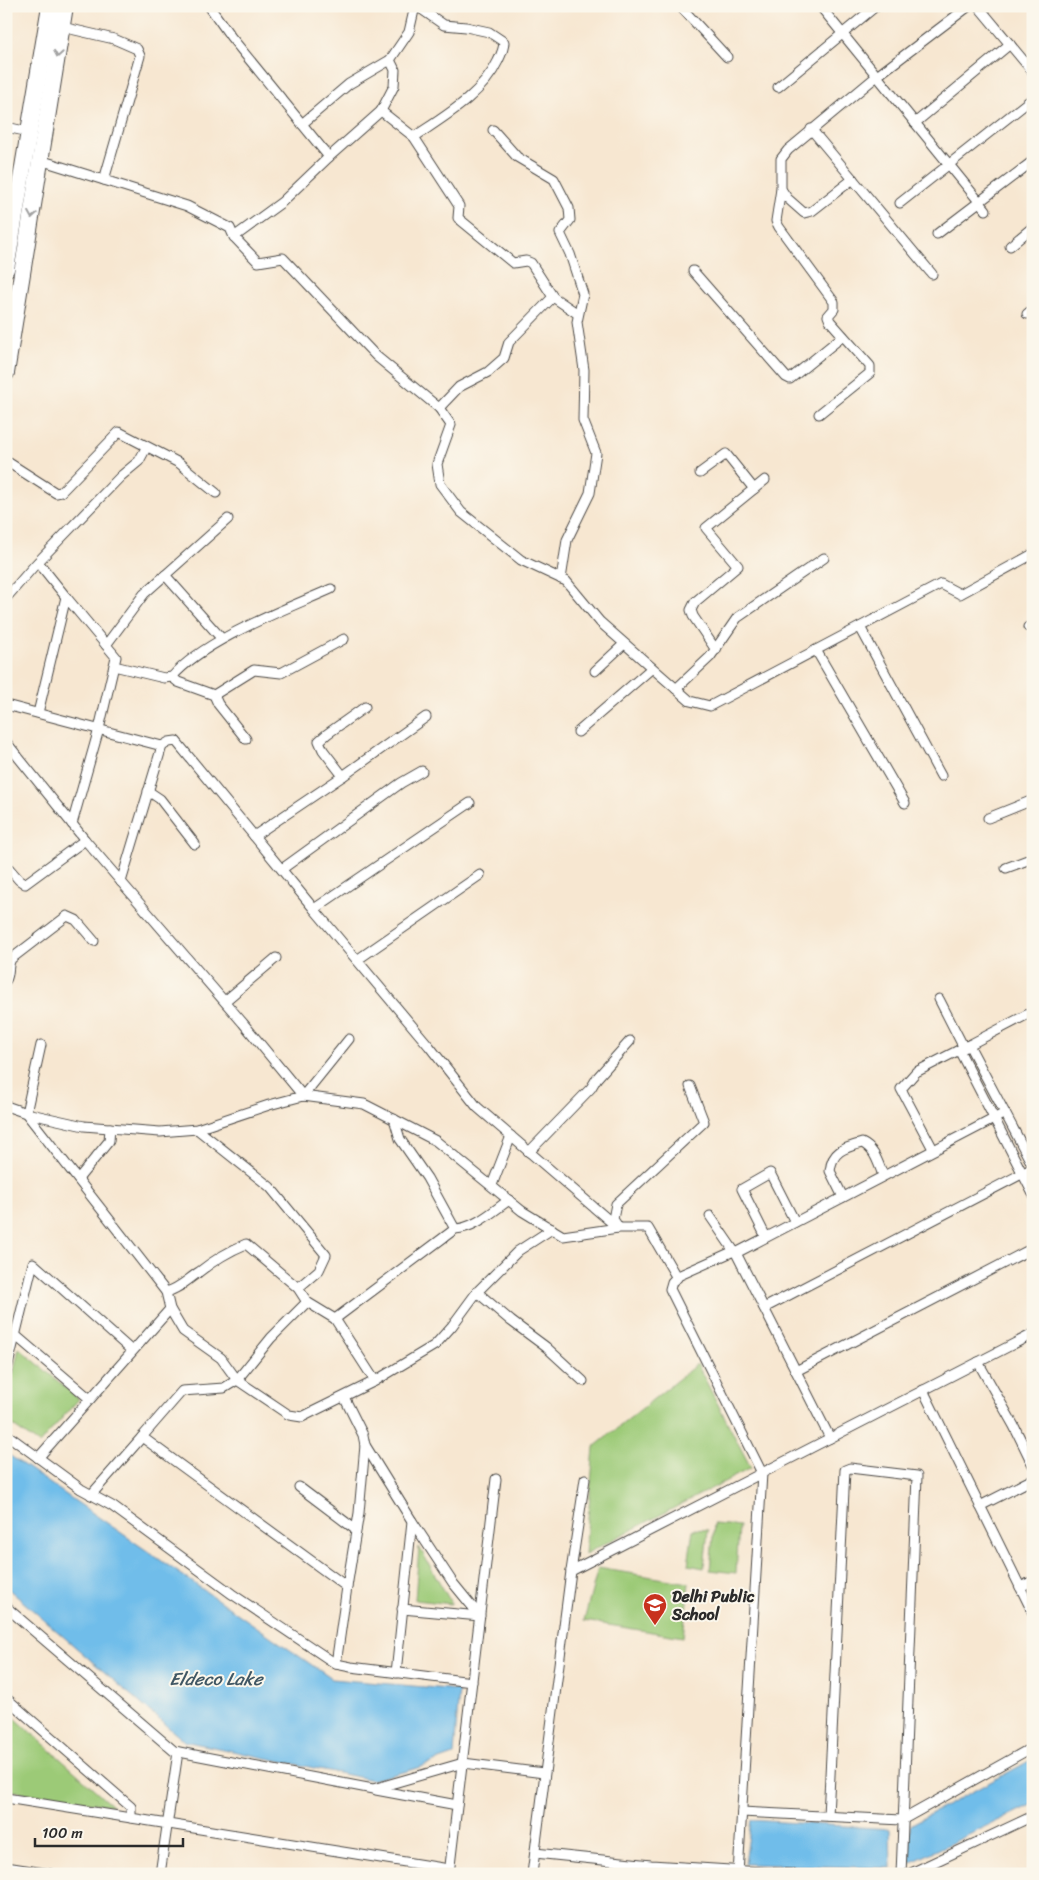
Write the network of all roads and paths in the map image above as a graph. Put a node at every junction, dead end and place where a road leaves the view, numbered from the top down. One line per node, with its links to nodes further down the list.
1 (50, 6): 25 (highway)
2 (65, 6): 10 (highway)
3 (209, 6): 21 (street)
4 (416, 6): 14 (street); 26 (street)
5 (680, 6): 13 (street)
6 (820, 6): 11 (street)
7 (876, 6): 11 (street)
8 (969, 6): 16 (street)
9 (983, 8): 12 (street)
10 (62, 27): 28 (highway, one-way to 28); 32 (street)
11 (842, 33): 16 (street); 17 (street)
12 (1010, 44): 15 (street); 20 (street)
13 (727, 57)
14 (390, 60): 19 (street); 21 (street)
15 (1033, 72)
16 (877, 76): 20 (street); 23 (street)
17 (778, 87)
18 (1033, 98): 30 (street)
19 (381, 111): 26 (street); 27 (street)
20 (915, 123): 30 (street)
21 (302, 124): 27 (street)
22 (6, 127): 25 (street)
23 (811, 128): 31 (street); 33 (street)
24 (493, 130): 45 (street)
25 (29, 132): 41 (highway)
26 (414, 137): 45 (street)
27 (329, 157): 39 (street)
28 (40, 160): 32 (street); 47 (highway, one-way to 47)
29 (1033, 160): 34 (street)
30 (949, 164): 34 (street); 35 (street)
31 (853, 179): 33 (street); 43 (street)
32 (104, 180): 39 (street)
33 (781, 189): 46 (street)
34 (979, 201): 36 (street); 38 (street)
35 (900, 203)
36 (986, 210)
37 (1033, 228): 40 (street)
38 (937, 234)
39 (234, 237): 48 (street)
40 (1010, 246)
41 (6, 270)
42 (693, 271): 46 (street)
43 (932, 274)
44 (551, 299): 48 (street)
45 (578, 314): 61 (street)
46 (843, 336): 49 (street)
47 (6, 373)
48 (439, 408): 61 (street)
49 (819, 414)
50 (146, 448): 51 (street); 55 (street); 59 (street)
51 (6, 461)
52 (700, 473): 54 (street)
53 (765, 480): 54 (street)
54 (754, 489): 70 (street)
55 (216, 493)
56 (228, 519): 60 (street)
57 (1033, 554): 65 (street)
58 (824, 558): 70 (street)
59 (38, 562): 63 (street); 64 (street)
60 (165, 576): 66 (street); 69 (street)
61 (561, 579): 68 (street)
62 (331, 589): 66 (street)
63 (66, 597): 69 (street); 80 (street)
64 (6, 598)
65 (860, 627): 71 (street); 89 (street)
66 (222, 639): 75 (street)
67 (344, 639): 77 (street)
68 (624, 644): 73 (street); 74 (street)
69 (106, 645): 72 (street)
70 (716, 650): 76 (street)
71 (816, 650): 76 (street); 93 (street)
72 (114, 666): 75 (street); 82 (street)
73 (652, 668): 76 (street); 83 (street)
74 (595, 671)
75 (172, 678): 77 (street)
76 (676, 689)
77 (214, 695): 84 (street)
78 (6, 705): 80 (street)
79 (365, 707): 88 (street)
80 (38, 713): 82 (street)
81 (426, 717): 88 (street)
82 (99, 730): 86 (street); 95 (street)
83 (578, 732)
84 (246, 739)
85 (6, 742): 95 (street)
86 (162, 746): 90 (street); 96 (street)
87 (422, 771): 102 (street)
88 (343, 776): 96 (street)
89 (941, 776)
90 (148, 791): 98 (street); 104 (street)
91 (1033, 800): 94 (street)
92 (470, 802): 105 (street)
93 (905, 803)
94 (988, 818)
95 (72, 824): 97 (street)
96 (254, 836): 102 (street)
97 (85, 840): 100 (street); 104 (street)
98 (195, 844)
99 (1033, 858): 101 (street)
100 (6, 865)
101 (1006, 868)
102 (282, 869): 105 (street)
103 (480, 875): 108 (street)
104 (121, 882): 111 (street)
105 (314, 909): 108 (street)
106 (94, 941): 109 (street)
107 (276, 958): 111 (street)
108 (357, 960): 126 (street)
109 (6, 980)
110 (939, 999): 116 (street)
111 (224, 1002): 118 (street)
112 (1033, 1014): 116 (street)
113 (349, 1038): 118 (street)
114 (630, 1041): 128 (street)
115 (41, 1045): 120 (street)
116 (964, 1048): 121 (street); 122 (street); 127 (street)
117 (690, 1086): 139 (street)
118 (304, 1096): 123 (street); 125 (street)
119 (6, 1106): 120 (street)
120 (26, 1113): 124 (street); 132 (street)
121 (1005, 1113): 122 (street); 129 (street)
122 (994, 1117): 127 (street); 130 (street)
123 (394, 1119): 133 (street); 140 (street)
124 (110, 1128): 125 (street); 132 (street)
125 (197, 1129): 146 (street)
126 (511, 1136): 128 (street); 133 (street)
127 (933, 1150): 131 (street)
128 (529, 1152): 139 (street)
129 (1033, 1167): 130 (street)
130 (1022, 1172): 134 (street); 150 (street)
131 (883, 1176): 135 (street); 135 (street)
132 (78, 1179): 147 (street)
133 (492, 1185): 136 (street)
134 (1033, 1194)
135 (843, 1197): 138 (street)
136 (509, 1200): 140 (street); 141 (street)
137 (710, 1216): 144 (street)
138 (795, 1222): 142 (street); 142 (street)
139 (618, 1228): 141 (street); 145 (street)
140 (455, 1229): 152 (street)
141 (552, 1229): 148 (street)
142 (766, 1237): 144 (street)
143 (1033, 1248): 157 (street)
144 (735, 1252): 145 (street); 150 (street)
145 (676, 1278): 171 (street)
146 (298, 1288): 147 (street); 149 (street)
147 (166, 1292): 151 (street)
148 (477, 1292): 160 (street); 161 (street)
149 (307, 1302): 152 (street); 159 (street)
150 (764, 1308): 157 (street)
151 (170, 1309): 155 (street); 159 (street)
152 (335, 1319): 161 (street)
153 (1033, 1334): 156 (street)
154 (15, 1335): 155 (street); 158 (street); 164 (street)
155 (132, 1351): 164 (street)
156 (978, 1362): 162 (street); 170 (street)
157 (796, 1371): 167 (street)
158 (6, 1373)
159 (237, 1380): 163 (street); 166 (street)
160 (583, 1381)
161 (375, 1382): 163 (street)
162 (923, 1390): 167 (street); 177 (street)
163 (344, 1397): 168 (street)
164 (90, 1399): 169 (street)
165 (6, 1434): 169 (street)
166 (142, 1436): 176 (street); 182 (street)
167 (830, 1438): 171 (street)
168 (365, 1445): 178 (street); 179 (street)
169 (38, 1458): 176 (street)
170 (1033, 1465)
171 (762, 1473): 180 (street); 199 (street)
172 (1033, 1478): 177 (street)
173 (496, 1479): 187 (street)
174 (585, 1479): 180 (street)
175 (299, 1487): 179 (street)
176 (91, 1494): 188 (street)
177 (980, 1506): 183 (street)
178 (412, 1521): 185 (street); 187 (street)
179 (356, 1530): 182 (street)
180 (570, 1571): 195 (street)
181 (1033, 1581): 183 (street)
182 (347, 1587): 188 (street)
183 (1020, 1587): 186 (street)
184 (6, 1607): 193 (street)
185 (402, 1609): 187 (street); 189 (street)
186 (1033, 1612)
187 (480, 1616): 190 (street)
188 (336, 1664): 189 (street)
189 (396, 1673): 190 (street)
190 (472, 1682): 194 (street)
191 (6, 1698): 202 (street)
192 (1033, 1748): 203 (street)
193 (178, 1752): 196 (street); 204 (street)
194 (463, 1763): 195 (street); 196 (street); 198 (street)
195 (544, 1773): 205 (street)
196 (373, 1789): 198 (street)
197 (6, 1798): 202 (street)
198 (457, 1805): 207 (street)
199 (742, 1812): 200 (street); 208 (street)
200 (828, 1816): 203 (street); 203 (street)
201 (1033, 1816): 214 (street)
202 (131, 1818): 204 (street)
203 (902, 1820): 213 (street)
204 (167, 1824): 207 (street); 210 (street)
205 (535, 1852): 208 (street); 211 (street)
206 (6, 1867): 209 (street)
207 (449, 1871)
208 (739, 1873): 212 (street)
209 (51, 1874)
210 (160, 1874)
211 (532, 1874)
212 (792, 1874)
213 (901, 1874)
214 (909, 1874)

